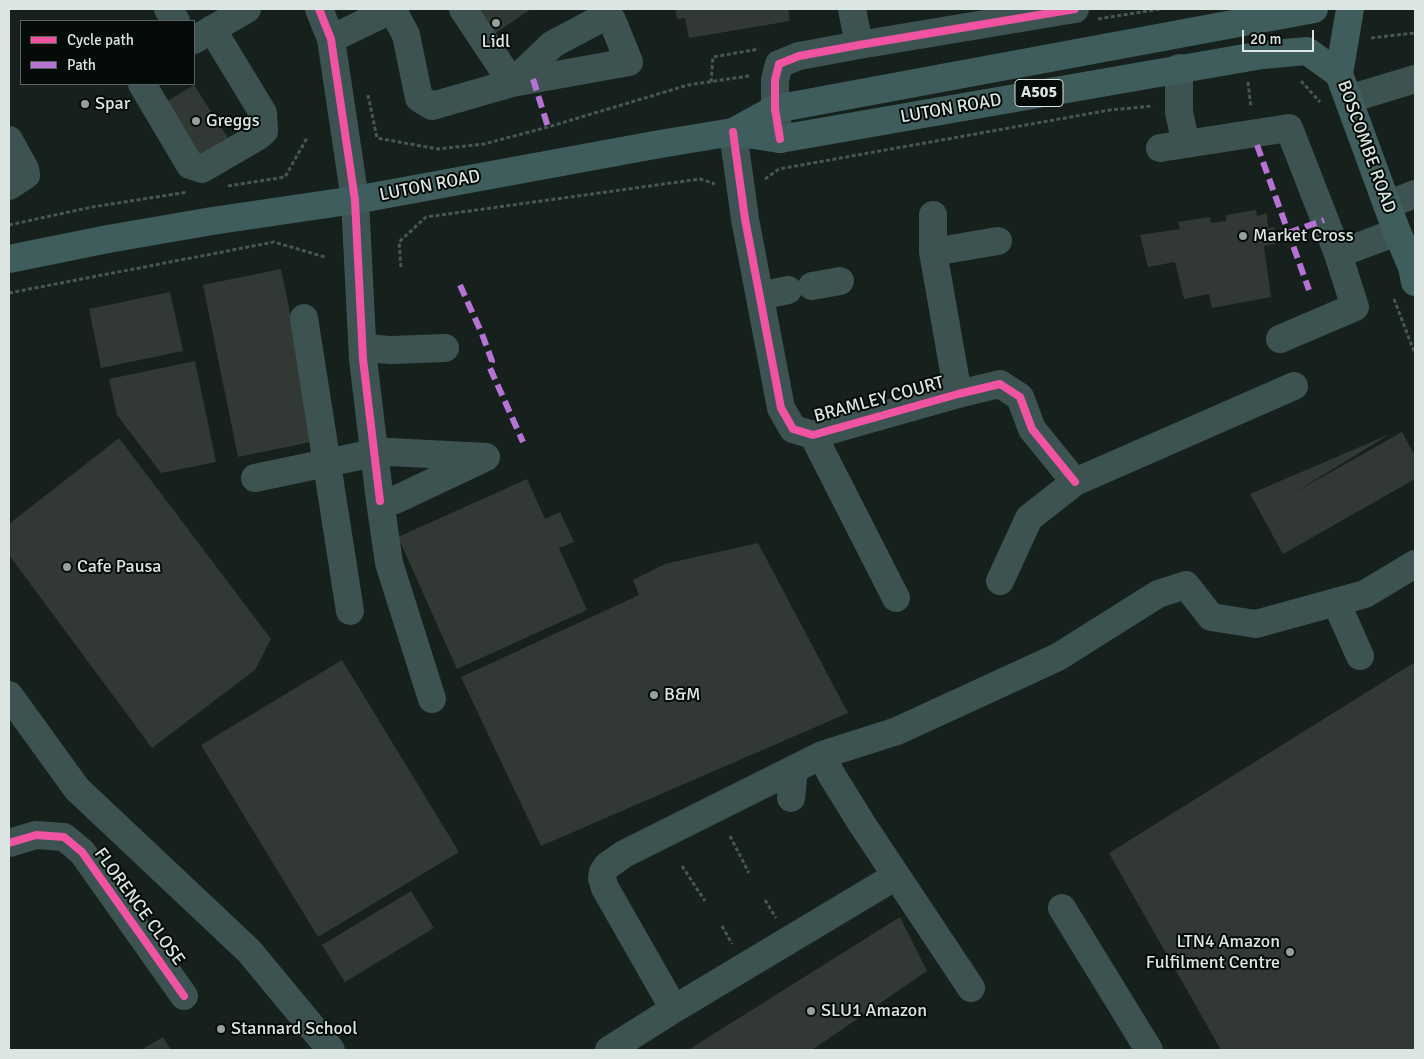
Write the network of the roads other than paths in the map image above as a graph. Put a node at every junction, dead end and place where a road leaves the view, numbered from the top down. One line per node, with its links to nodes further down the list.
1 (168, 9): 10 (street)
2 (246, 9): 11 (street)
3 (319, 9): 12 (street)
4 (393, 9): 5 (street); 12 (street)
5 (463, 9)
6 (852, 9): 13 (street)
7 (1075, 9): 13 (street)
8 (1314, 9): 18 (main road, LUTON ROAD / A505)
9 (1350, 9): 17 (main road, BOSCOMBE ROAD)
10 (175, 20)
11 (203, 35): 16 (street)
12 (331, 39): 24 (street)
13 (858, 45): 18 (street)
14 (1179, 68): 17 (main road, LUTON ROAD / A505); 20 (main road, LUTON ROAD / A505); 30 (street)
15 (1415, 78): 17 (street)
16 (143, 85)
17 (1344, 87): 25 (main road, BOSCOMBE ROAD)
18 (774, 108): 19 (main road, LUTON ROAD / A505); 20 (street)
19 (733, 132): 20 (main road, LUTON ROAD / A505); 24 (main road, LUTON ROAD / A505); 34 (street, BRAMLEY COURT)
20 (780, 139)
21 (9, 140): 22 (street)
22 (9, 186)
23 (1415, 194): 25 (street)
24 (355, 200): 31 (main road, LUTON ROAD / A505); 37 (street)
25 (1387, 205): 27 (main road, BOSCOMBE ROAD)
26 (932, 215): 29 (street)
27 (1396, 232): 30 (street); 32 (main road, BOSCOMBE ROAD)
28 (998, 240): 29 (street)
29 (933, 252): 40 (street)
30 (1338, 254): 36 (street)
31 (9, 257)
32 (1409, 277)
33 (840, 281): 34 (street)
34 (760, 296): 41 (street, BRAMLEY COURT)
35 (304, 318): 43 (street)
36 (1280, 339)
37 (363, 348): 38 (street); 42 (street)
38 (445, 348)
39 (1294, 386): 45 (street)
40 (958, 394): 41 (street, BRAMLEY COURT); 45 (street, BRAMLEY COURT)
41 (813, 435): 49 (street, BRAMLEY COURT)
42 (374, 454): 43 (street); 46 (street); 46 (street)
43 (328, 463): 44 (street); 51 (street)
44 (255, 478)
45 (1074, 482): 48 (street)
46 (380, 501): 54 (street)
47 (1415, 564): 50 (street)
48 (1000, 581)
49 (896, 598)
50 (1336, 602): 52 (street); 55 (street)
51 (350, 611)
52 (1360, 656)
53 (9, 695): 64 (street)
54 (432, 699)
55 (822, 755): 56 (street); 59 (street)
56 (794, 769): 57 (street); 63 (street)
57 (791, 798)
58 (9, 843): 62 (street, FLORENCE CLOSE)
59 (896, 876): 61 (street); 63 (street)
60 (1062, 908): 66 (street)
61 (971, 988)
62 (184, 996)
63 (674, 1008): 65 (street)
64 (332, 1050)
65 (609, 1050)
66 (1149, 1050)

